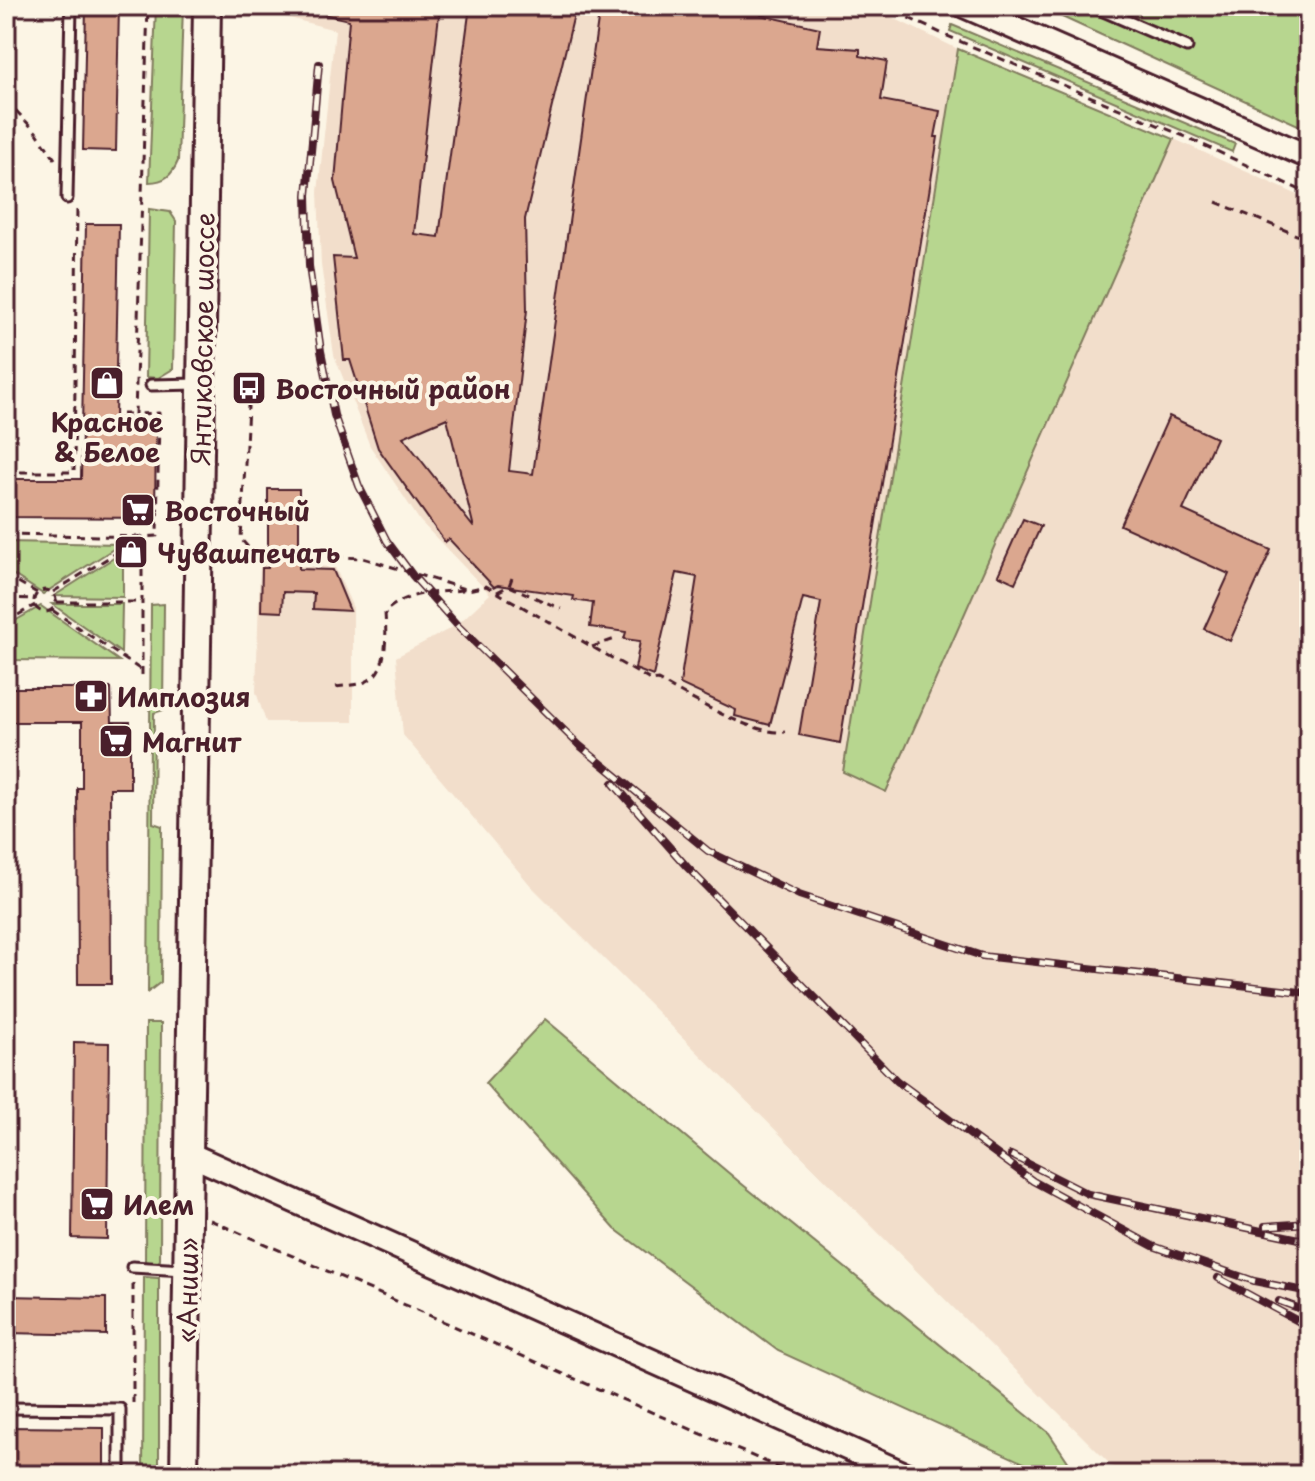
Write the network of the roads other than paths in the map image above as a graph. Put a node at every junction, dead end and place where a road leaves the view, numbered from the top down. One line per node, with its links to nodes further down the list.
1 (71, 6): 7 (lane)
2 (207, 6): 8 (main road, Янтиковское шоссе)
3 (964, 6): 6 (street)
4 (1092, 6): 5 (lane)
5 (1187, 47)
6 (1309, 157)
7 (72, 198)
8 (201, 384): 9 (lane); 10 (main road, Янтиковское шоссе)
9 (151, 385)
10 (190, 1104): 11 (main road, «Аниш»)
11 (189, 1154): 13 (main road, «Аниш»); 17 (street)
12 (132, 1267): 13 (lane)
13 (187, 1270): 16 (main road, «Аниш»)
14 (6, 1408): 15 (lane)
15 (120, 1475)
16 (184, 1475)
17 (907, 1475)

